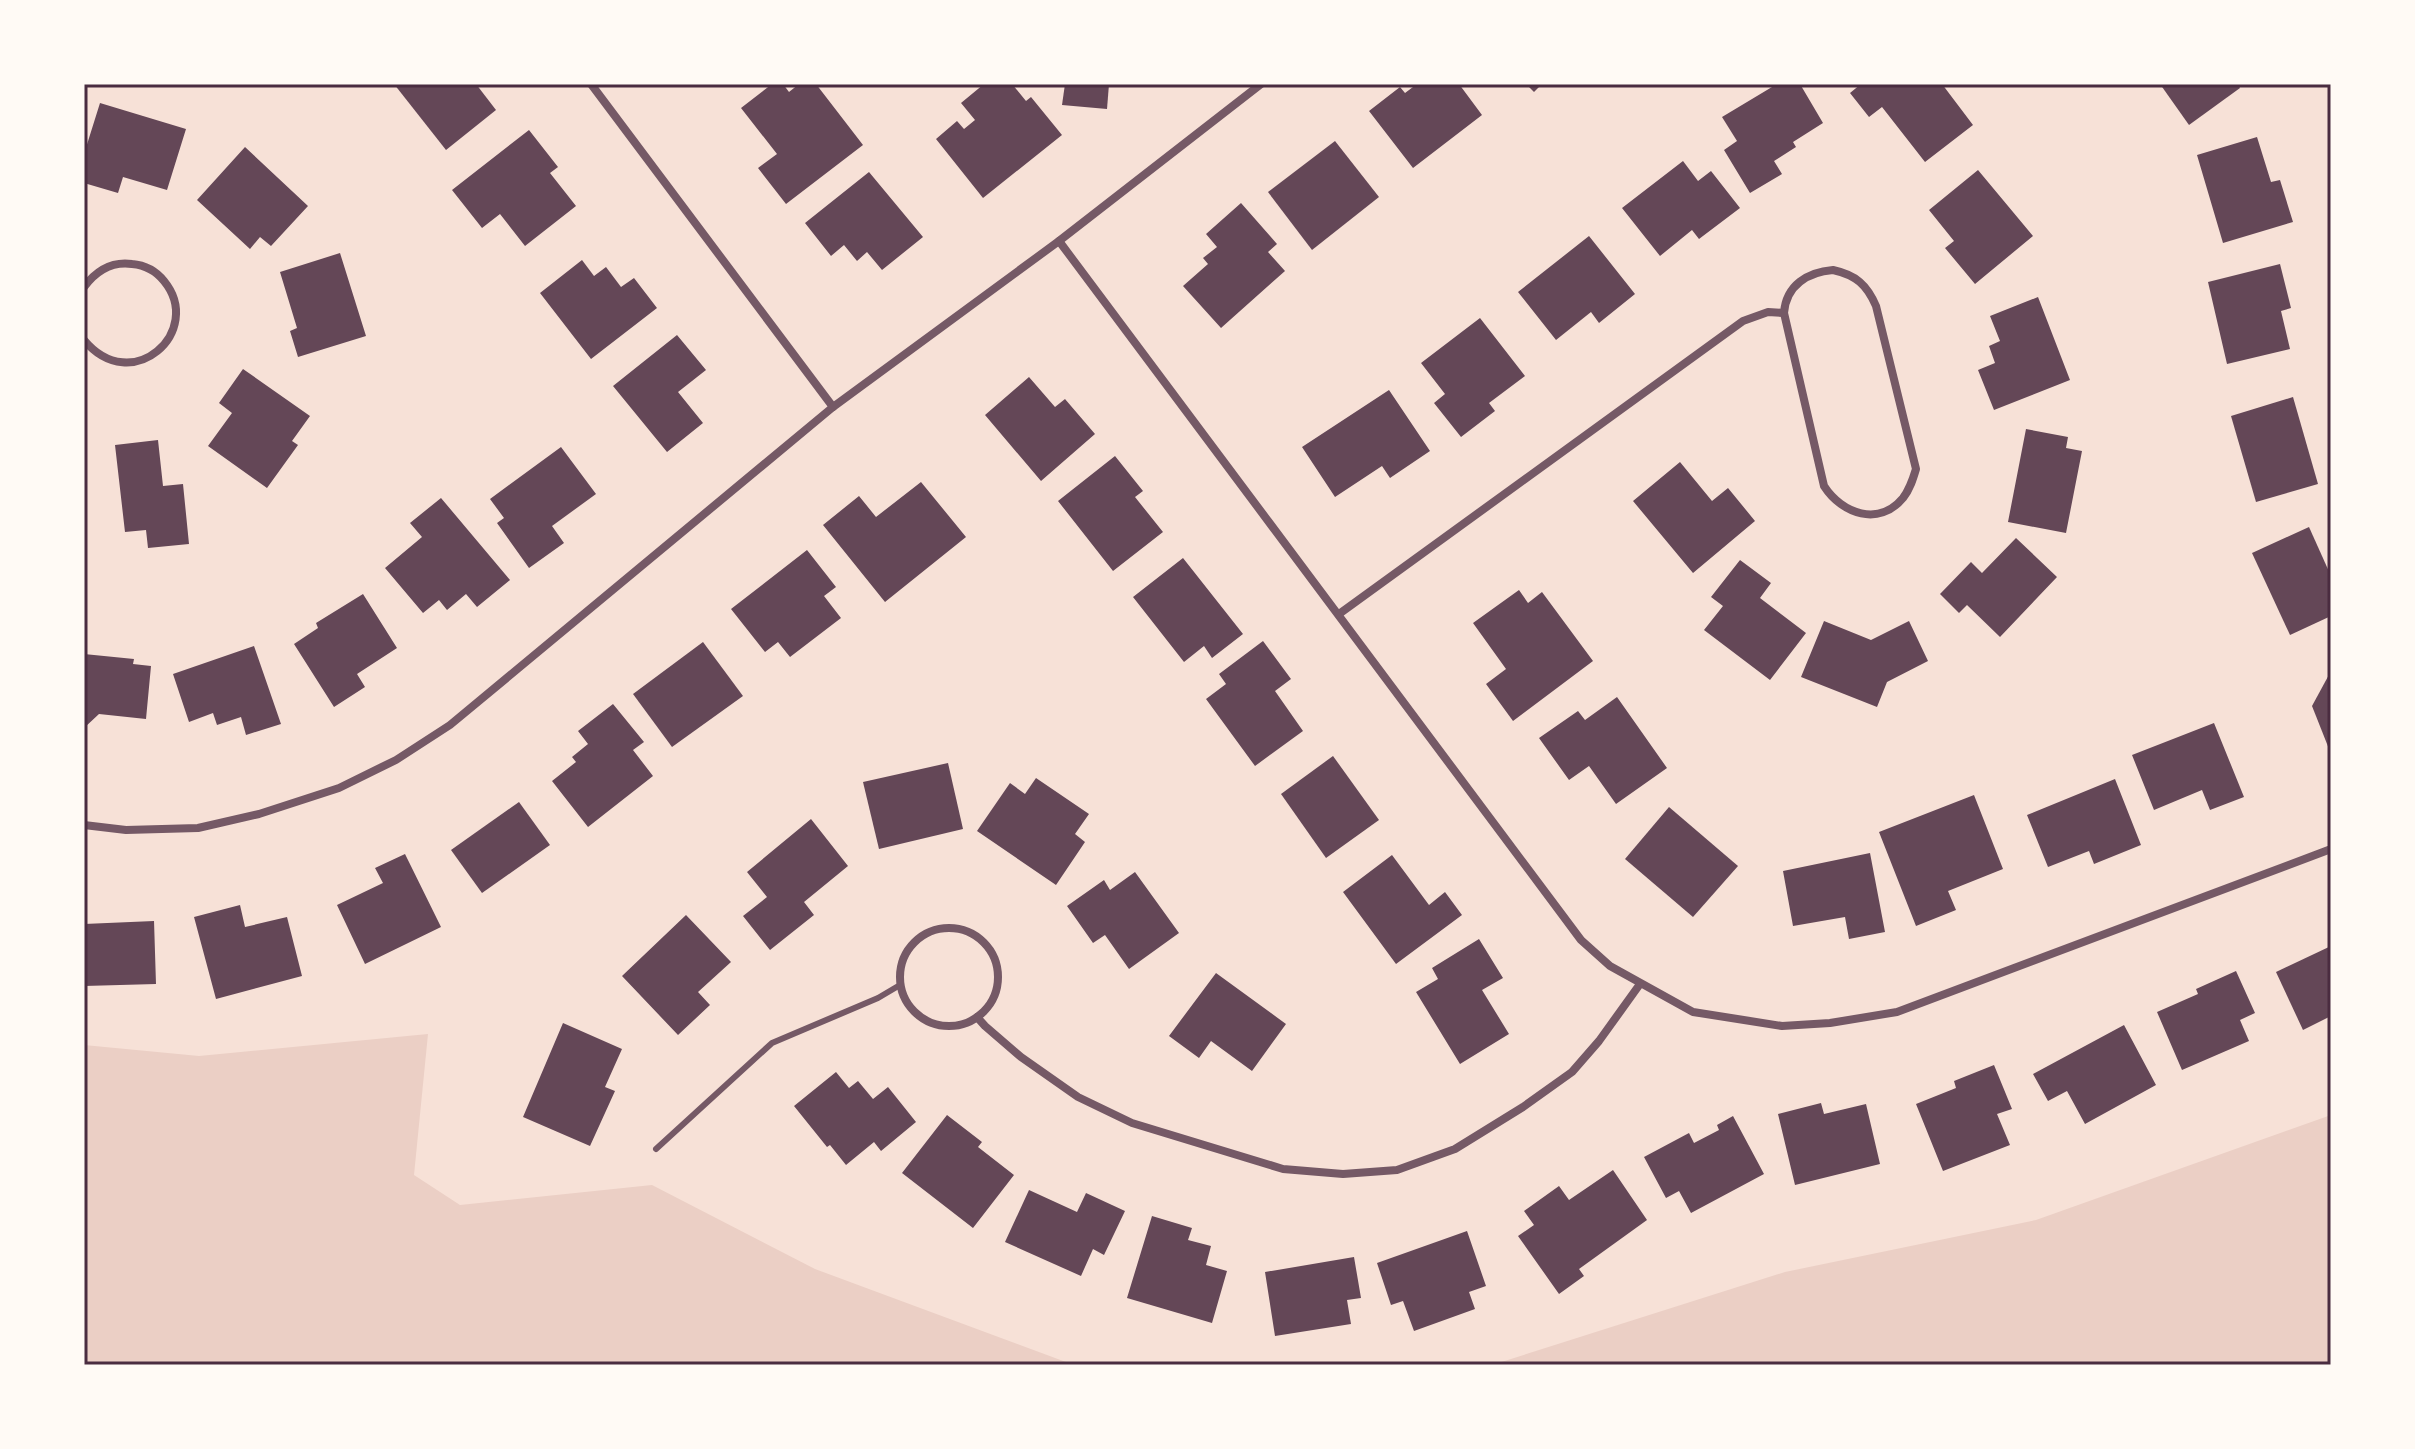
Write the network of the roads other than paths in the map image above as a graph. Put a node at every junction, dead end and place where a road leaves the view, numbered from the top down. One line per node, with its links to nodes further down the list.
1 (591, 84): 7 (street)
2 (1261, 84): 3 (street)
3 (1059, 241): 7 (street); 8 (street)
4 (84, 287): 6 (street)
5 (1784, 313): 5 (street); 8 (street)
6 (84, 340)
7 (833, 407): 9 (street)
8 (1339, 614): 11 (street)
9 (84, 825)
10 (2331, 849): 11 (street)
11 (1640, 984): 13 (street)
12 (900, 985): 13 (street); 13 (street); 14 (lane)
13 (977, 1017)
14 (656, 1149)

